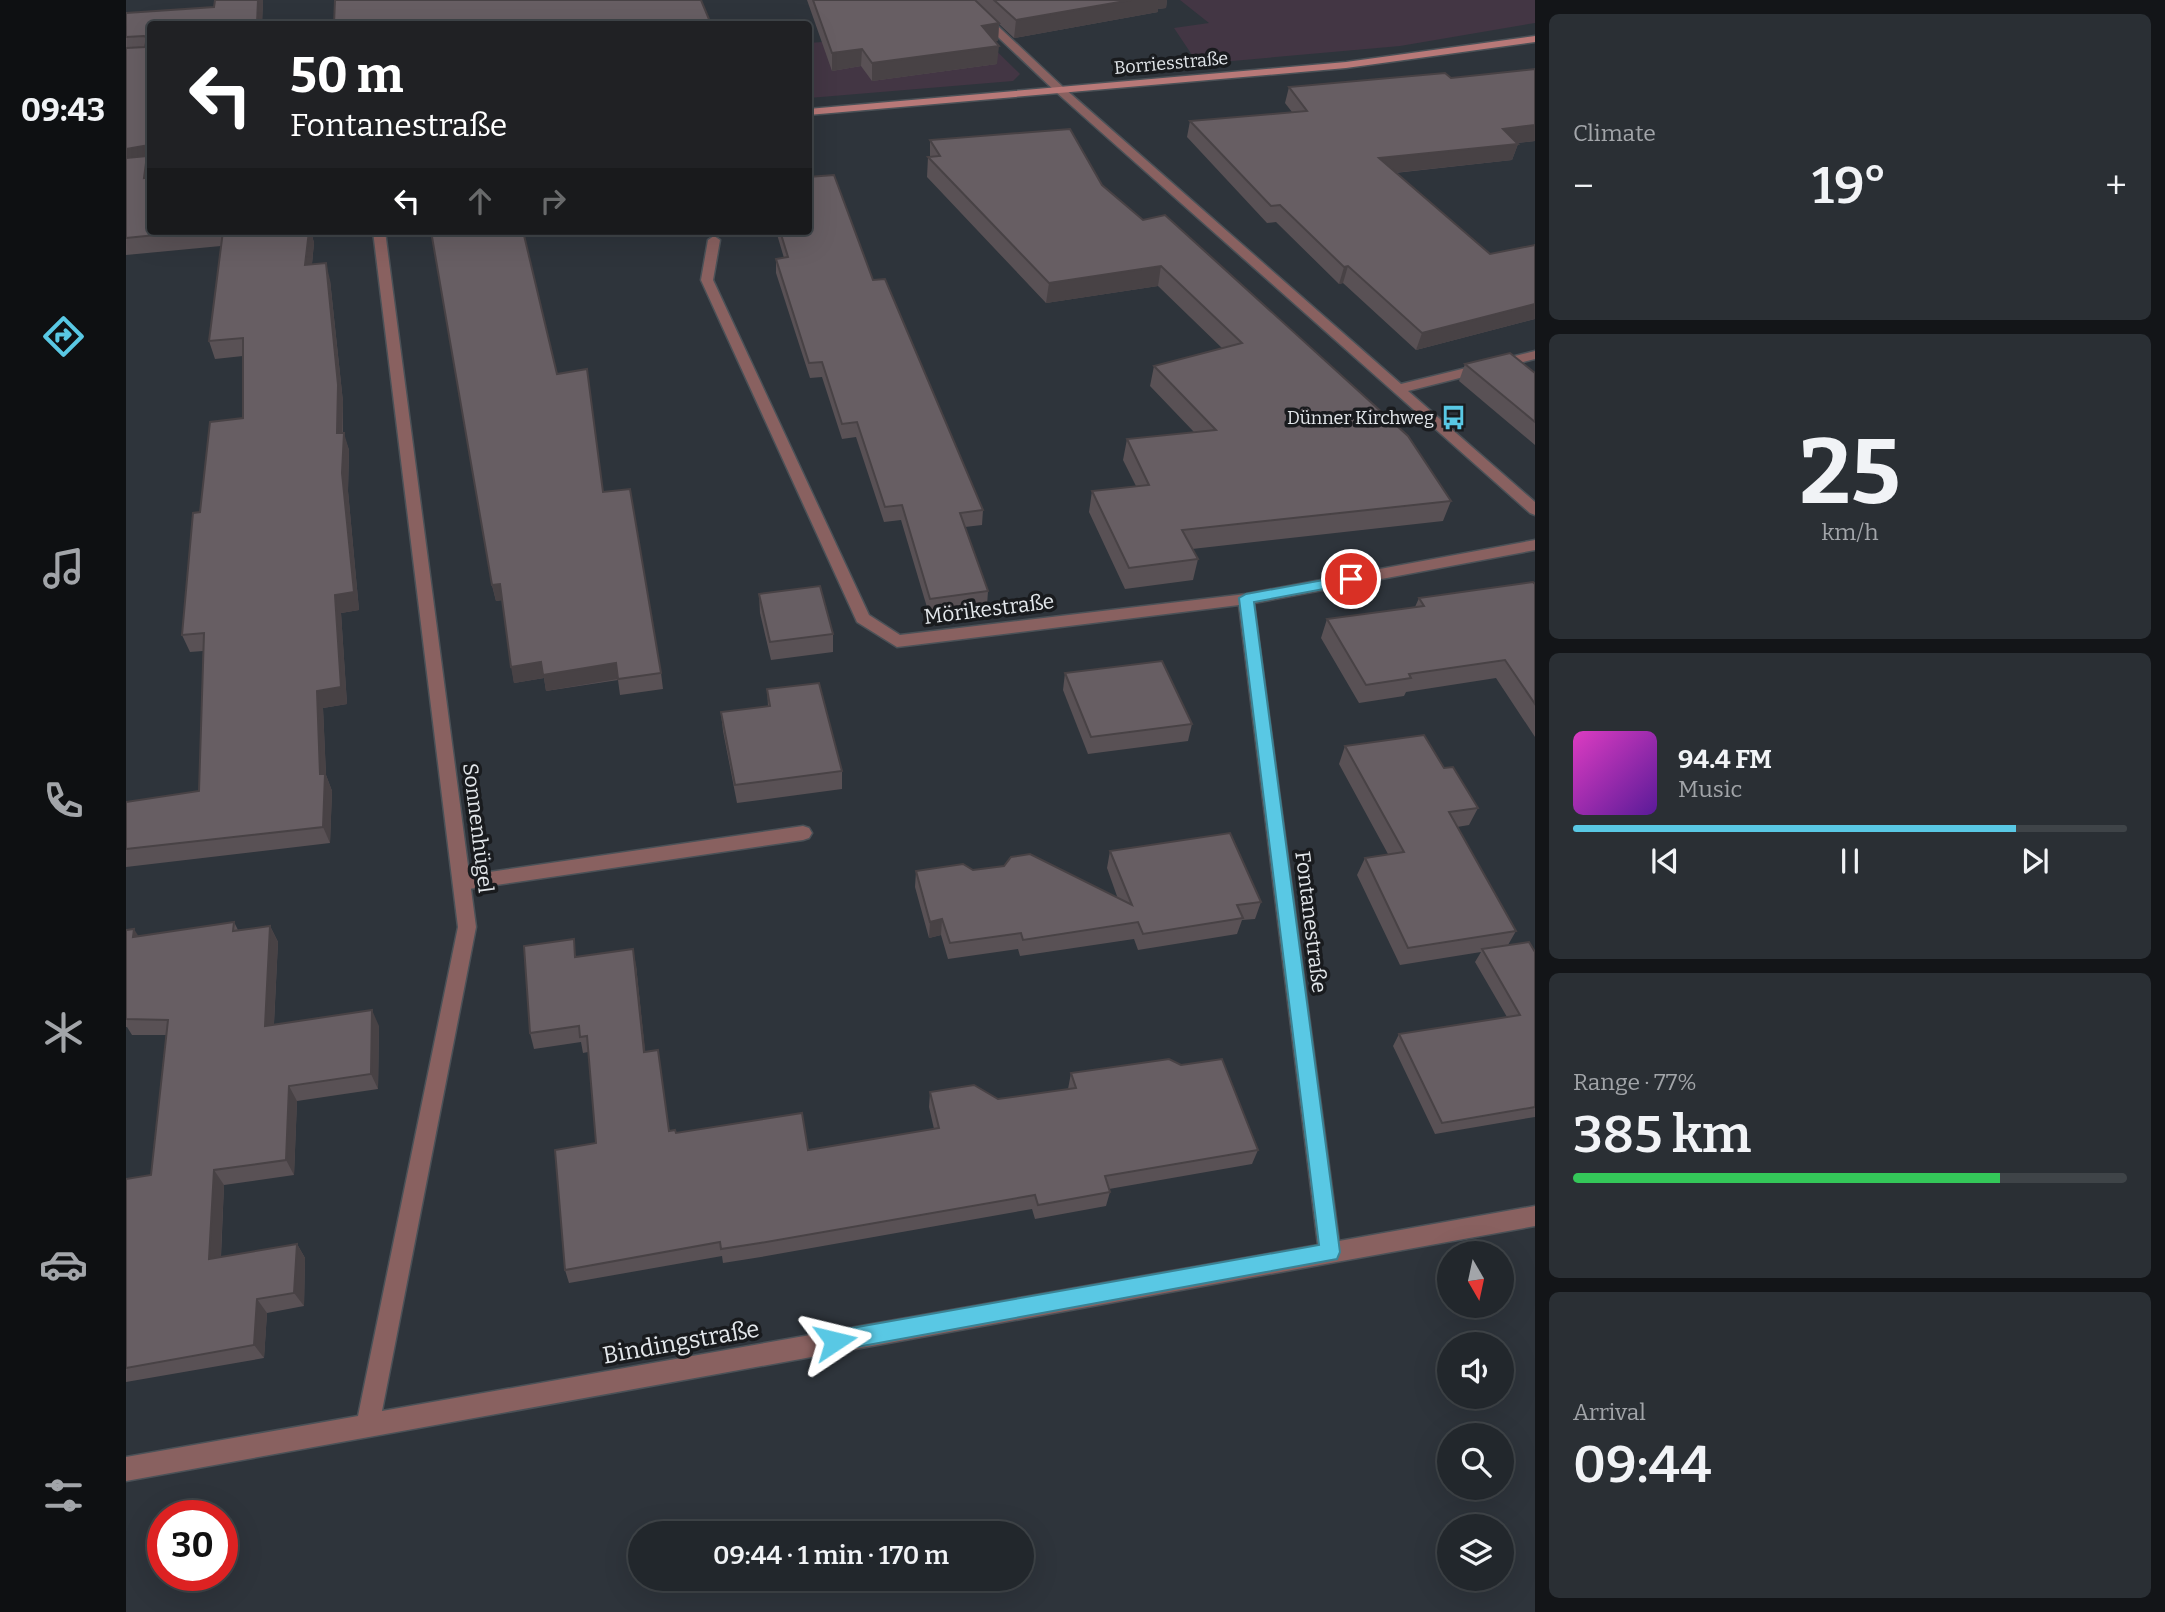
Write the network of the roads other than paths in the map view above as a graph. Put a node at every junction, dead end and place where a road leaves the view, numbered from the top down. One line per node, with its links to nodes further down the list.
1 (964, 0): 3 (street)
2 (1535, 39): 3 (main road, Borriesstraße)
3 (1060, 90): 4 (main road, Borriesstraße); 8 (street)
4 (812, 112)
5 (380, 235): 13 (street, Sonnenhügel)
6 (713, 240): 11 (street, Mörikestraße)
7 (1535, 355): 8 (street)
8 (1398, 388): 9 (street)
9 (1535, 510)
10 (1535, 545): 11 (street, Mörikestraße)
11 (1246, 598): 15 (street, Fontanestraße)
12 (803, 832): 13 (street)
13 (462, 883): 16 (street, Sonnenhügel)
14 (1535, 1216): 15 (street, Bindingstraße)
15 (1330, 1252): 16 (street, Bindingstraße)
16 (368, 1424): 17 (street, Bindingstraße)
17 (126, 1469)

